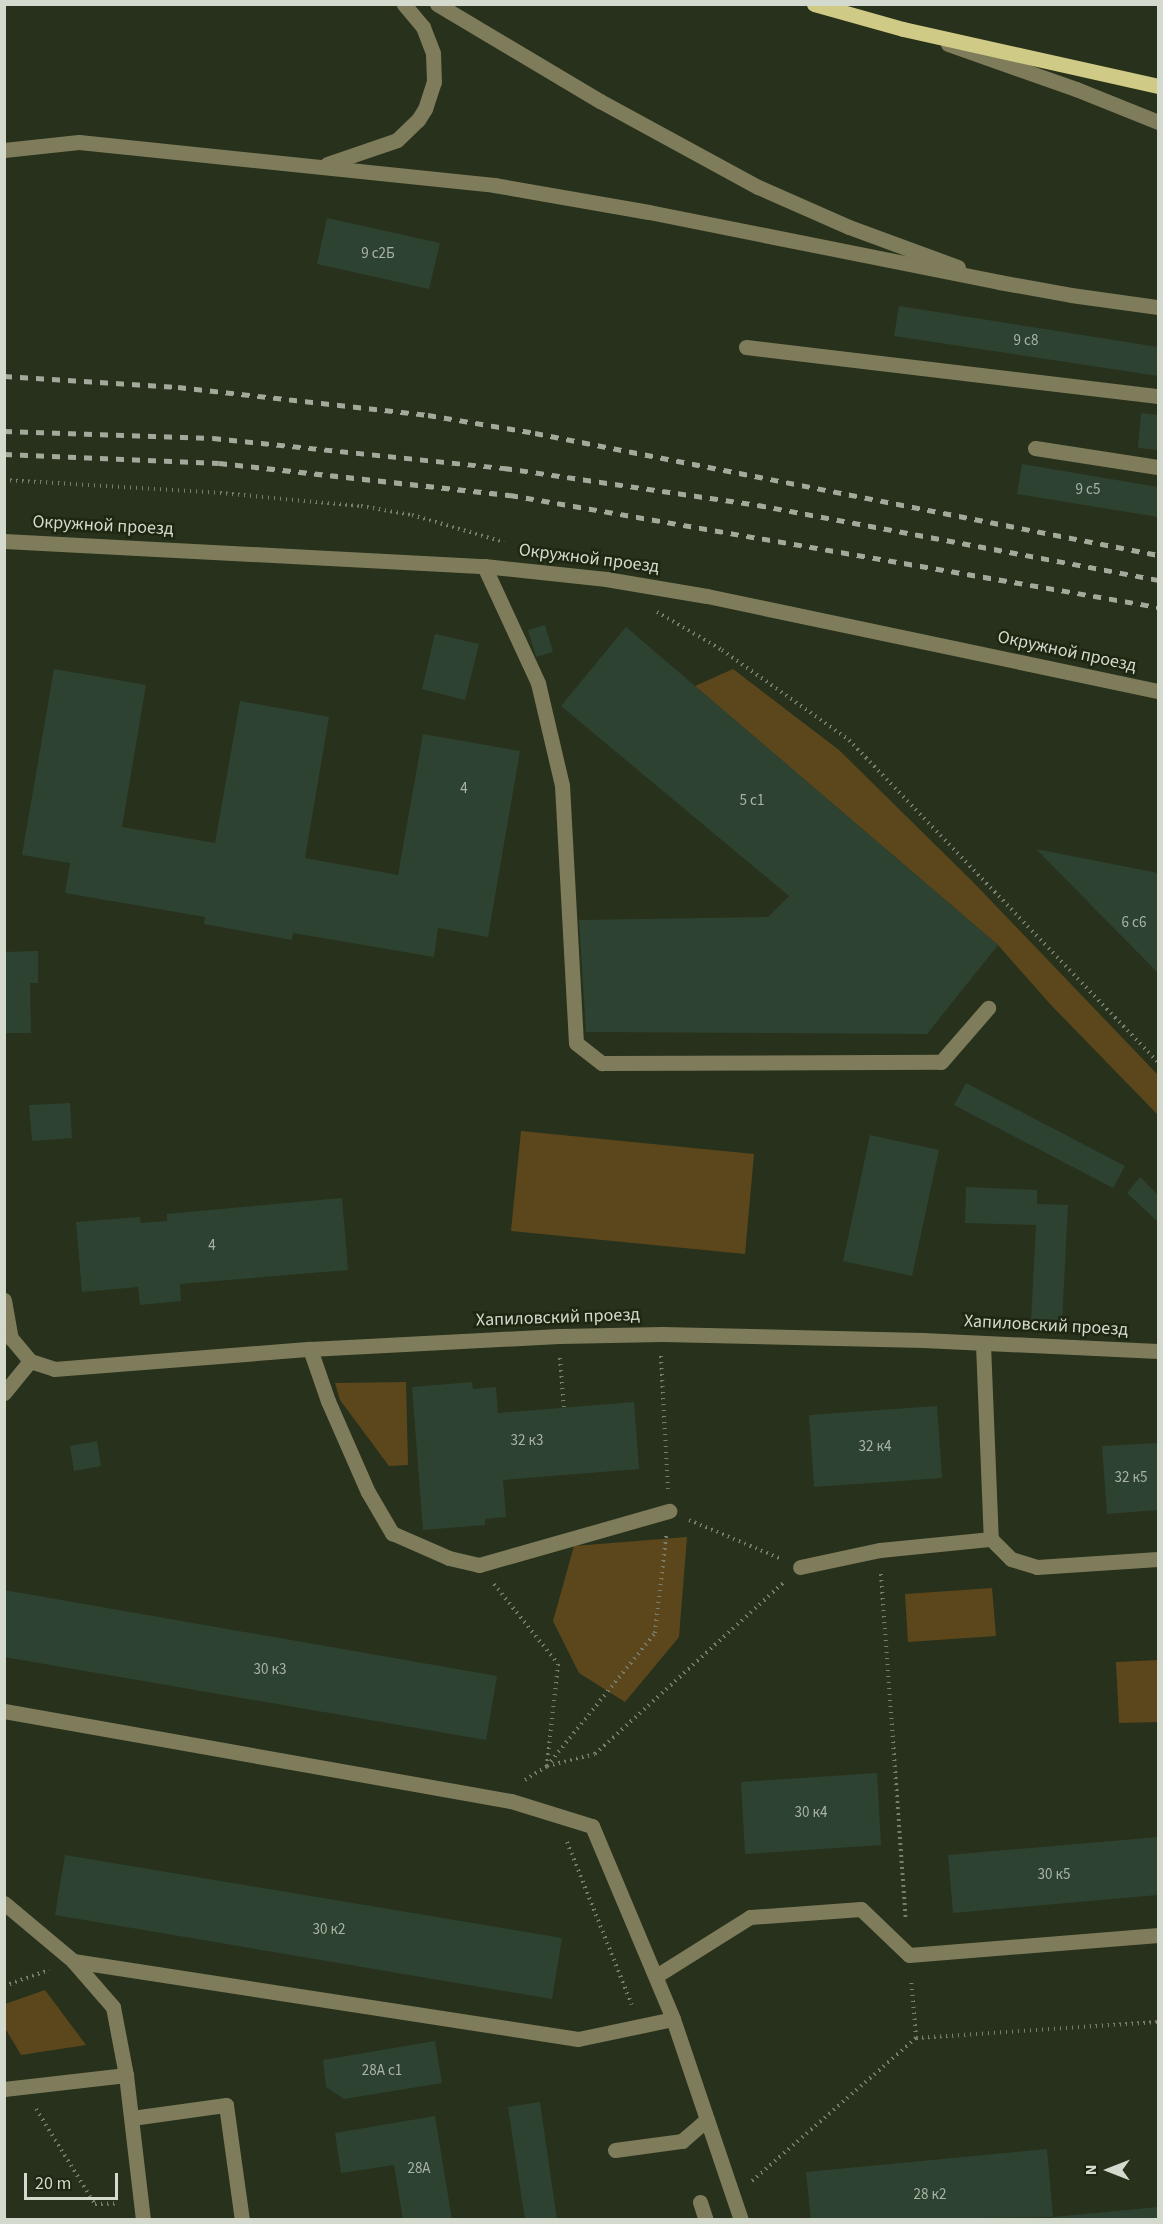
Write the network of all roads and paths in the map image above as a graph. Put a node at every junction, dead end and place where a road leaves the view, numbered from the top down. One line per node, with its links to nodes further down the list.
1 (404, 4): 8 (street)
2 (437, 4): 9 (street)
3 (814, 4): 4 (main road)
4 (903, 29): 5 (main road); 6 (street)
5 (1158, 86)
6 (1158, 122)
7 (4, 150): 8 (street)
8 (322, 165): 9 (street)
9 (999, 282): 10 (street)
10 (1158, 307)
11 (746, 347): 12 (street)
12 (1158, 396)
13 (1035, 448): 14 (street)
14 (1158, 467)
15 (4, 480): 17 (path)
16 (4, 541): 18 (street, Окружной проезд)
17 (511, 544)
18 (484, 566): 20 (street, Окружной проезд); 21 (street)
19 (655, 611): 22 (path)
20 (1158, 691)
21 (988, 1008)
22 (1158, 1062)
23 (4, 1300): 29 (street)
24 (662, 1334): 25 (street, Хапиловский проезд); 26 (street, Хапиловский проезд); 32 (path)
25 (559, 1336): 27 (street, Хапиловский проезд); 31 (path)
26 (983, 1344): 28 (street, Хапиловский проезд); 33 (street)
27 (310, 1349): 29 (street, Хапиловский проезд); 35 (street)
28 (1158, 1351)
29 (30, 1361): 30 (street)
30 (4, 1393)
31 (564, 1408)
32 (669, 1511): 35 (street); 36 (path); 38 (path)
33 (991, 1539): 34 (street); 36 (street)
34 (1158, 1559)
35 (479, 1565): 38 (path)
36 (800, 1567): 38 (path)
37 (4, 1711): 39 (street)
38 (547, 1766): 39 (path)
39 (511, 1800): 45 (street)
40 (566, 1840): 47 (path)
41 (4, 1904): 43 (street)
42 (1158, 1935): 45 (street)
43 (73, 1961): 48 (street); 51 (street)
44 (44, 1972): 46 (path)
45 (656, 1976): 48 (street)
46 (4, 1986)
47 (635, 2013)
48 (673, 2019): 55 (street)
49 (1158, 2022): 50 (path)
50 (916, 2038)
51 (126, 2075): 52 (street); 54 (street)
52 (22, 2087): 53 (street); 57 (path)
53 (4, 2089)
54 (132, 2118): 57 (street); 60 (street)
55 (707, 2119): 56 (street); 62 (street)
56 (615, 2150)
57 (141, 2202): 59 (street)
58 (700, 2202): 61 (street)
59 (143, 2220)
60 (242, 2220)
61 (706, 2220)
62 (741, 2220)

